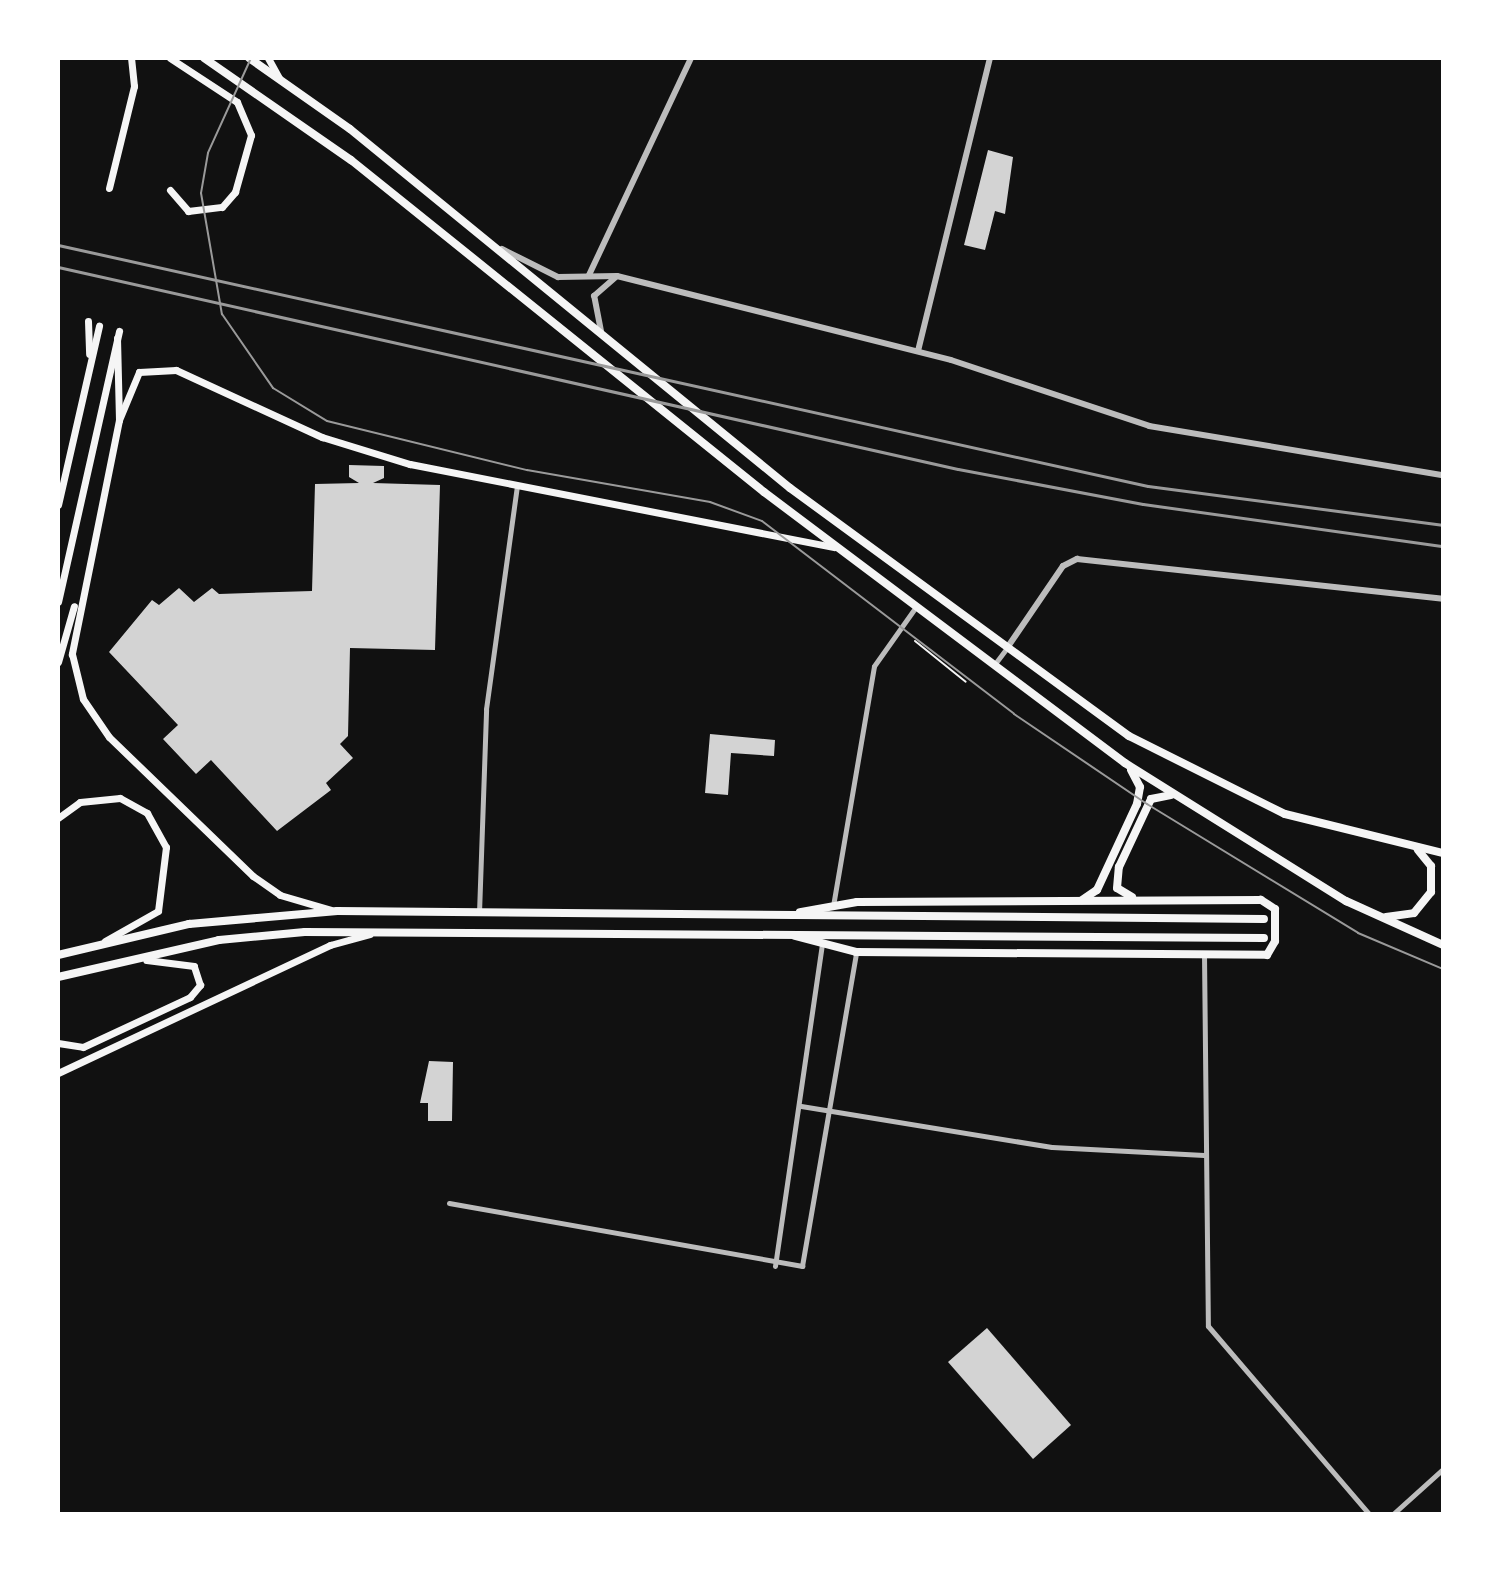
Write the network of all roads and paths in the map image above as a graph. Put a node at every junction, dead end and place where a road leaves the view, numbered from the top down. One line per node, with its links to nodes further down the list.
1 (131, 58): 9 (main road)
2 (170, 58): 10 (main road)
3 (204, 58): 23 (main road)
4 (249, 58): 8 (main road)
5 (268, 58): 8 (main road)
6 (691, 58): 12 (street)
7 (990, 58): 17 (street)
8 (280, 79): 11 (main road)
9 (109, 188)
10 (170, 190)
11 (478, 236): 12 (street); 16 (main road)
12 (589, 275): 13 (street)
13 (617, 276): 16 (street); 17 (street)
14 (88, 321): 18 (main road)
15 (99, 326): 18 (main road)
16 (617, 351): 29 (main road)
17 (918, 351): 20 (street)
18 (89, 366): 22 (main road)
19 (119, 420): 21 (main road); 24 (main road); 26 (main road)
20 (1443, 475)
21 (518, 482): 23 (main road); 42 (street)
22 (58, 504)
23 (834, 547): 27 (main road)
24 (85, 564): 30 (main road); 41 (main road)
25 (1443, 599): 29 (street)
26 (58, 602)
27 (915, 608): 31 (main road); 40 (street)
28 (915, 641): 32 (path)
29 (1007, 648): 31 (street); 36 (main road)
30 (58, 662)
31 (994, 666): 33 (main road)
32 (966, 682)
33 (1125, 763): 34 (main road); 39 (main road)
34 (1179, 797): 38 (main road); 44 (main road)
35 (58, 818): 49 (main road)
36 (1415, 848): 37 (main road); 44 (main road)
37 (1443, 853)
38 (1140, 900): 39 (main road); 53 (main road)
39 (1074, 902): 40 (main road)
40 (833, 907): 43 (main road)
41 (337, 911): 42 (main road); 49 (main road)
42 (479, 914): 43 (main road)
43 (777, 916): 45 (main road)
44 (1382, 917): 51 (main road)
45 (1264, 919)
46 (377, 932): 47 (main road); 55 (main road); 58 (main road)
47 (783, 933): 48 (main road); 50 (main road)
48 (1264, 938)
49 (104, 942): 54 (main road)
50 (822, 944): 52 (main road); 59 (street)
51 (1443, 945)
52 (856, 952): 53 (main road); 60 (street)
53 (1204, 953): 61 (street)
54 (60, 954)
55 (106, 964): 56 (main road); 57 (main road)
56 (61, 976)
57 (58, 1043)
58 (58, 1073)
59 (801, 1106): 60 (street); 63 (street)
60 (828, 1110): 61 (street); 63 (street)
61 (1204, 1155): 65 (street)
62 (449, 1203): 63 (street)
63 (775, 1266)
64 (1443, 1469): 66 (street)
65 (1369, 1514)
66 (1393, 1514)

